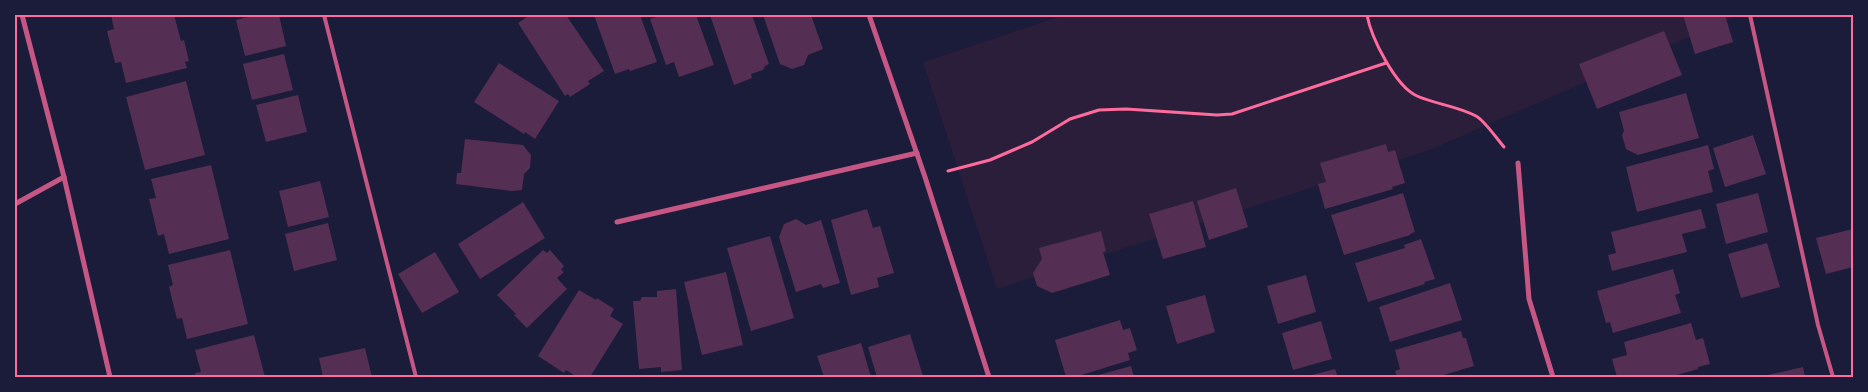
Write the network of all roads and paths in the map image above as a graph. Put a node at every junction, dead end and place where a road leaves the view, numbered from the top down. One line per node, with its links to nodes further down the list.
1 (22, 15): 9 (street)
2 (324, 15): 14 (lane)
3 (869, 15): 7 (street)
4 (1367, 15): 6 (path)
5 (1750, 15): 17 (lane)
6 (1386, 63): 8 (path); 10 (path)
7 (917, 153): 10 (street); 12 (street)
8 (1518, 163): 16 (street)
9 (64, 177): 11 (street); 13 (street)
10 (925, 177): 15 (street)
11 (15, 204)
12 (617, 222)
13 (110, 377)
14 (416, 377)
15 (989, 377)
16 (1553, 377)
17 (1833, 377)

